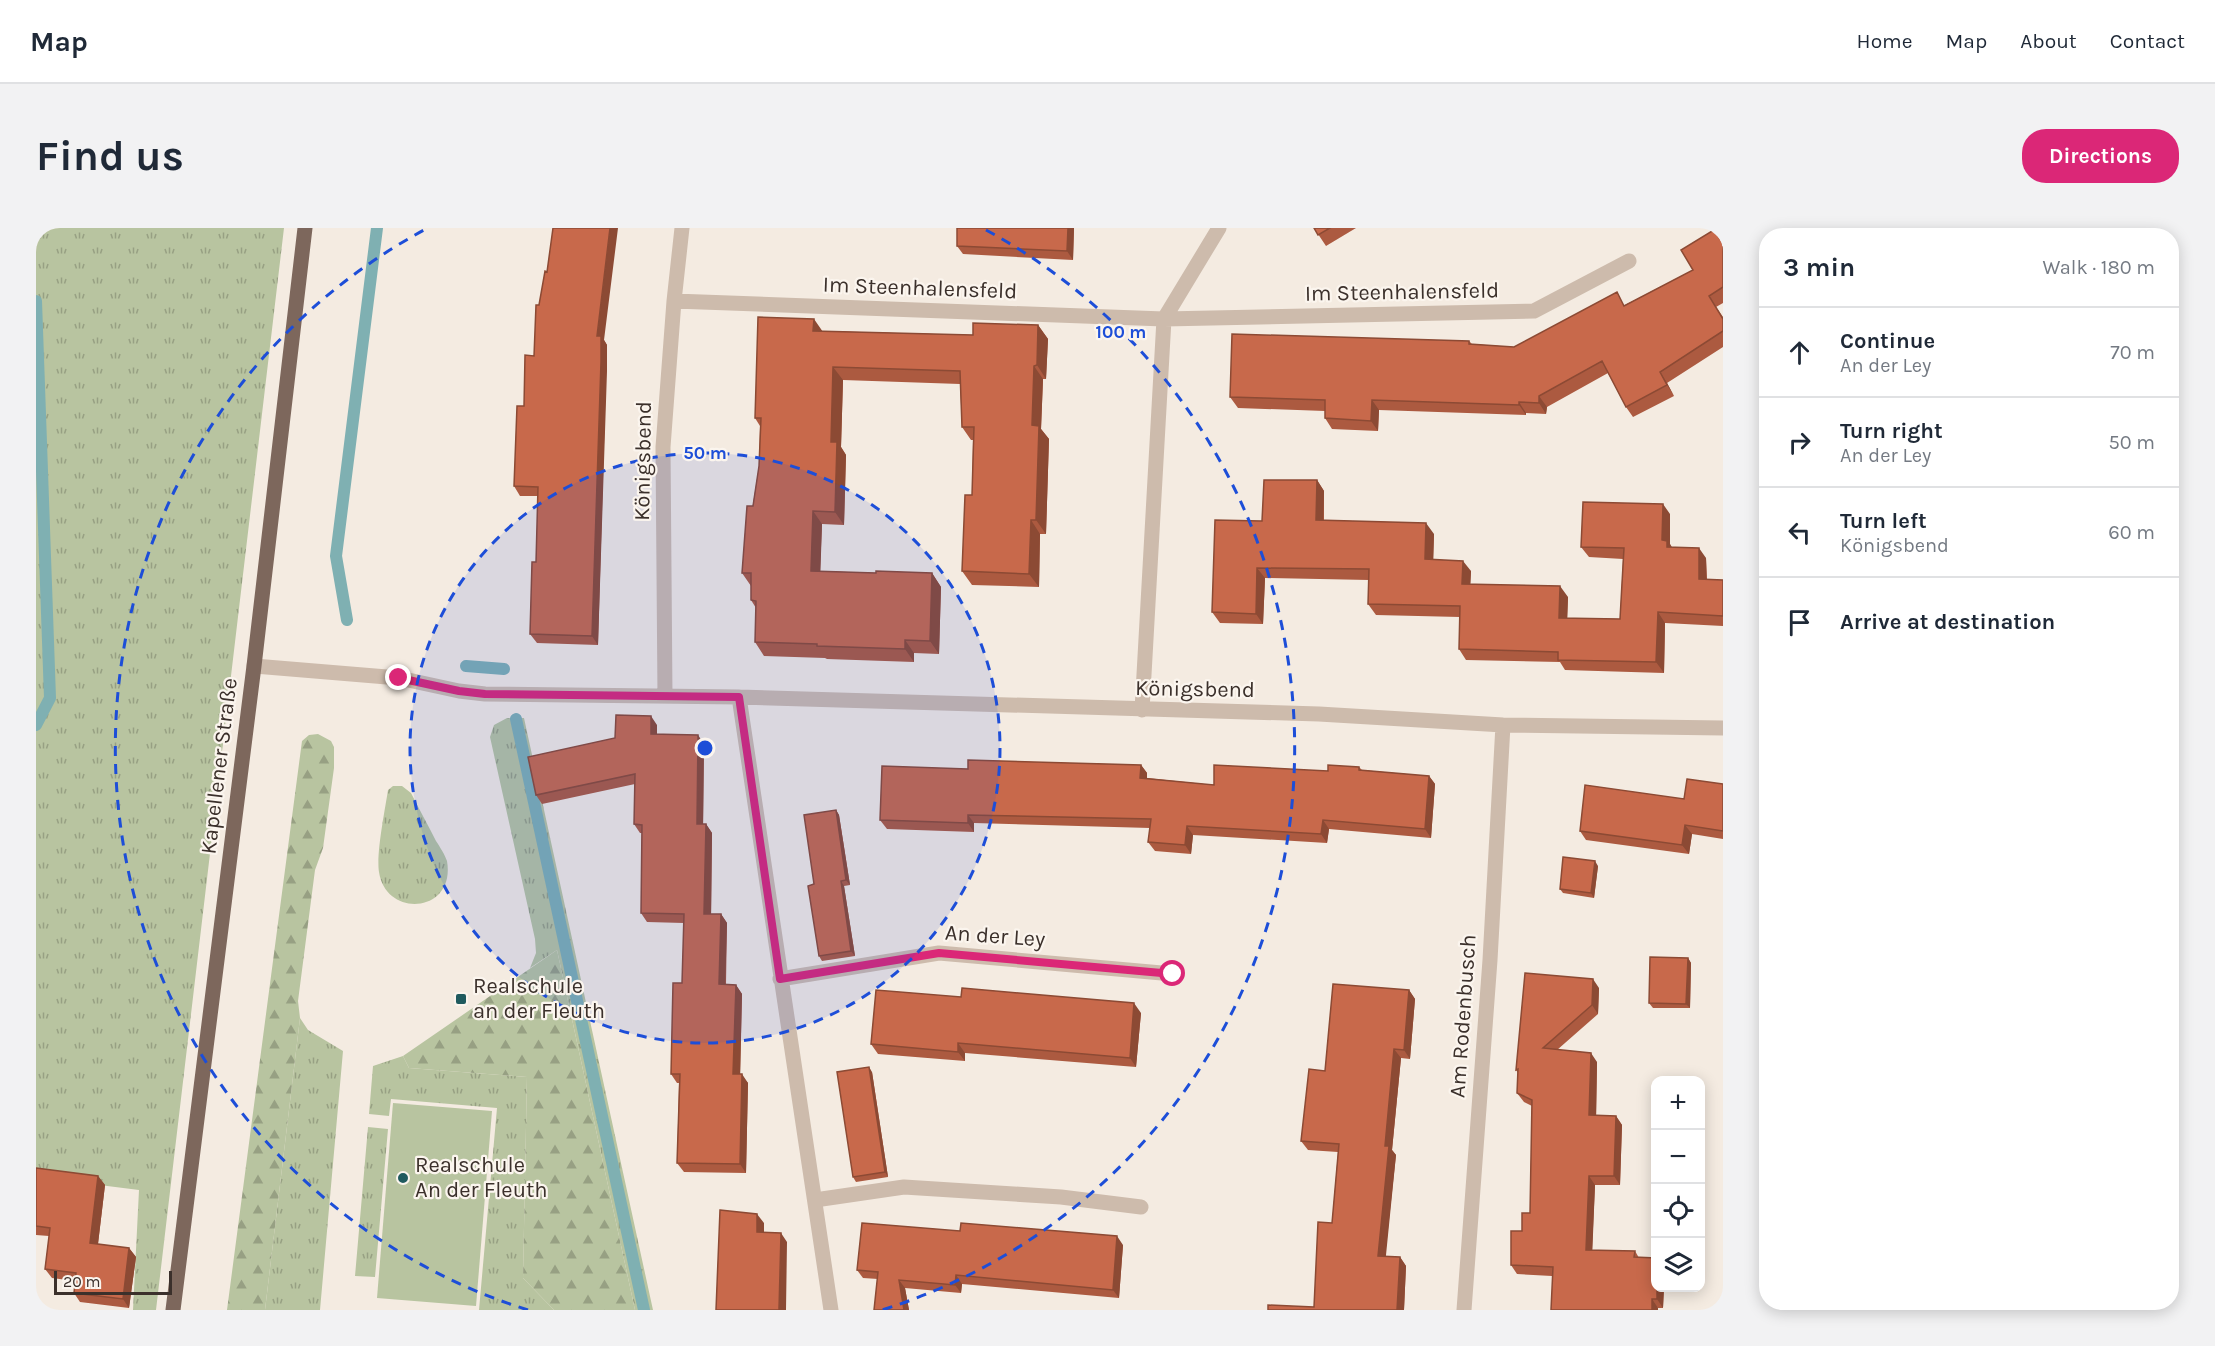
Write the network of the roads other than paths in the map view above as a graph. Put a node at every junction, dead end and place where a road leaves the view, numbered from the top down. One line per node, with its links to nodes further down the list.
1 (305, 228): 7 (main road, Kapellener Straße)
2 (682, 228): 5 (street, Königsbend)
3 (1219, 228): 6 (street)
4 (1629, 261): 6 (street, Im Steenhalensfeld)
5 (674, 301): 6 (street, Im Steenhalensfeld); 8 (street, Königsbend)
6 (1164, 320): 10 (street)
7 (254, 666): 8 (street, Königsbend); 17 (main road, Kapellener Straße)
8 (665, 696): 9 (street, Königsbend)
9 (739, 697): 10 (street, Königsbend); 14 (street)
10 (1142, 710): 11 (street, Königsbend)
11 (1503, 725): 12 (street, Königsbend); 19 (street, Am Rodenbusch)
12 (1723, 729)
13 (1173, 974): 14 (street, An der Ley)
14 (780, 979): 15 (street)
15 (815, 1200): 16 (street); 18 (street)
16 (1141, 1207)
17 (173, 1310)
18 (831, 1310)
19 (1464, 1310)

